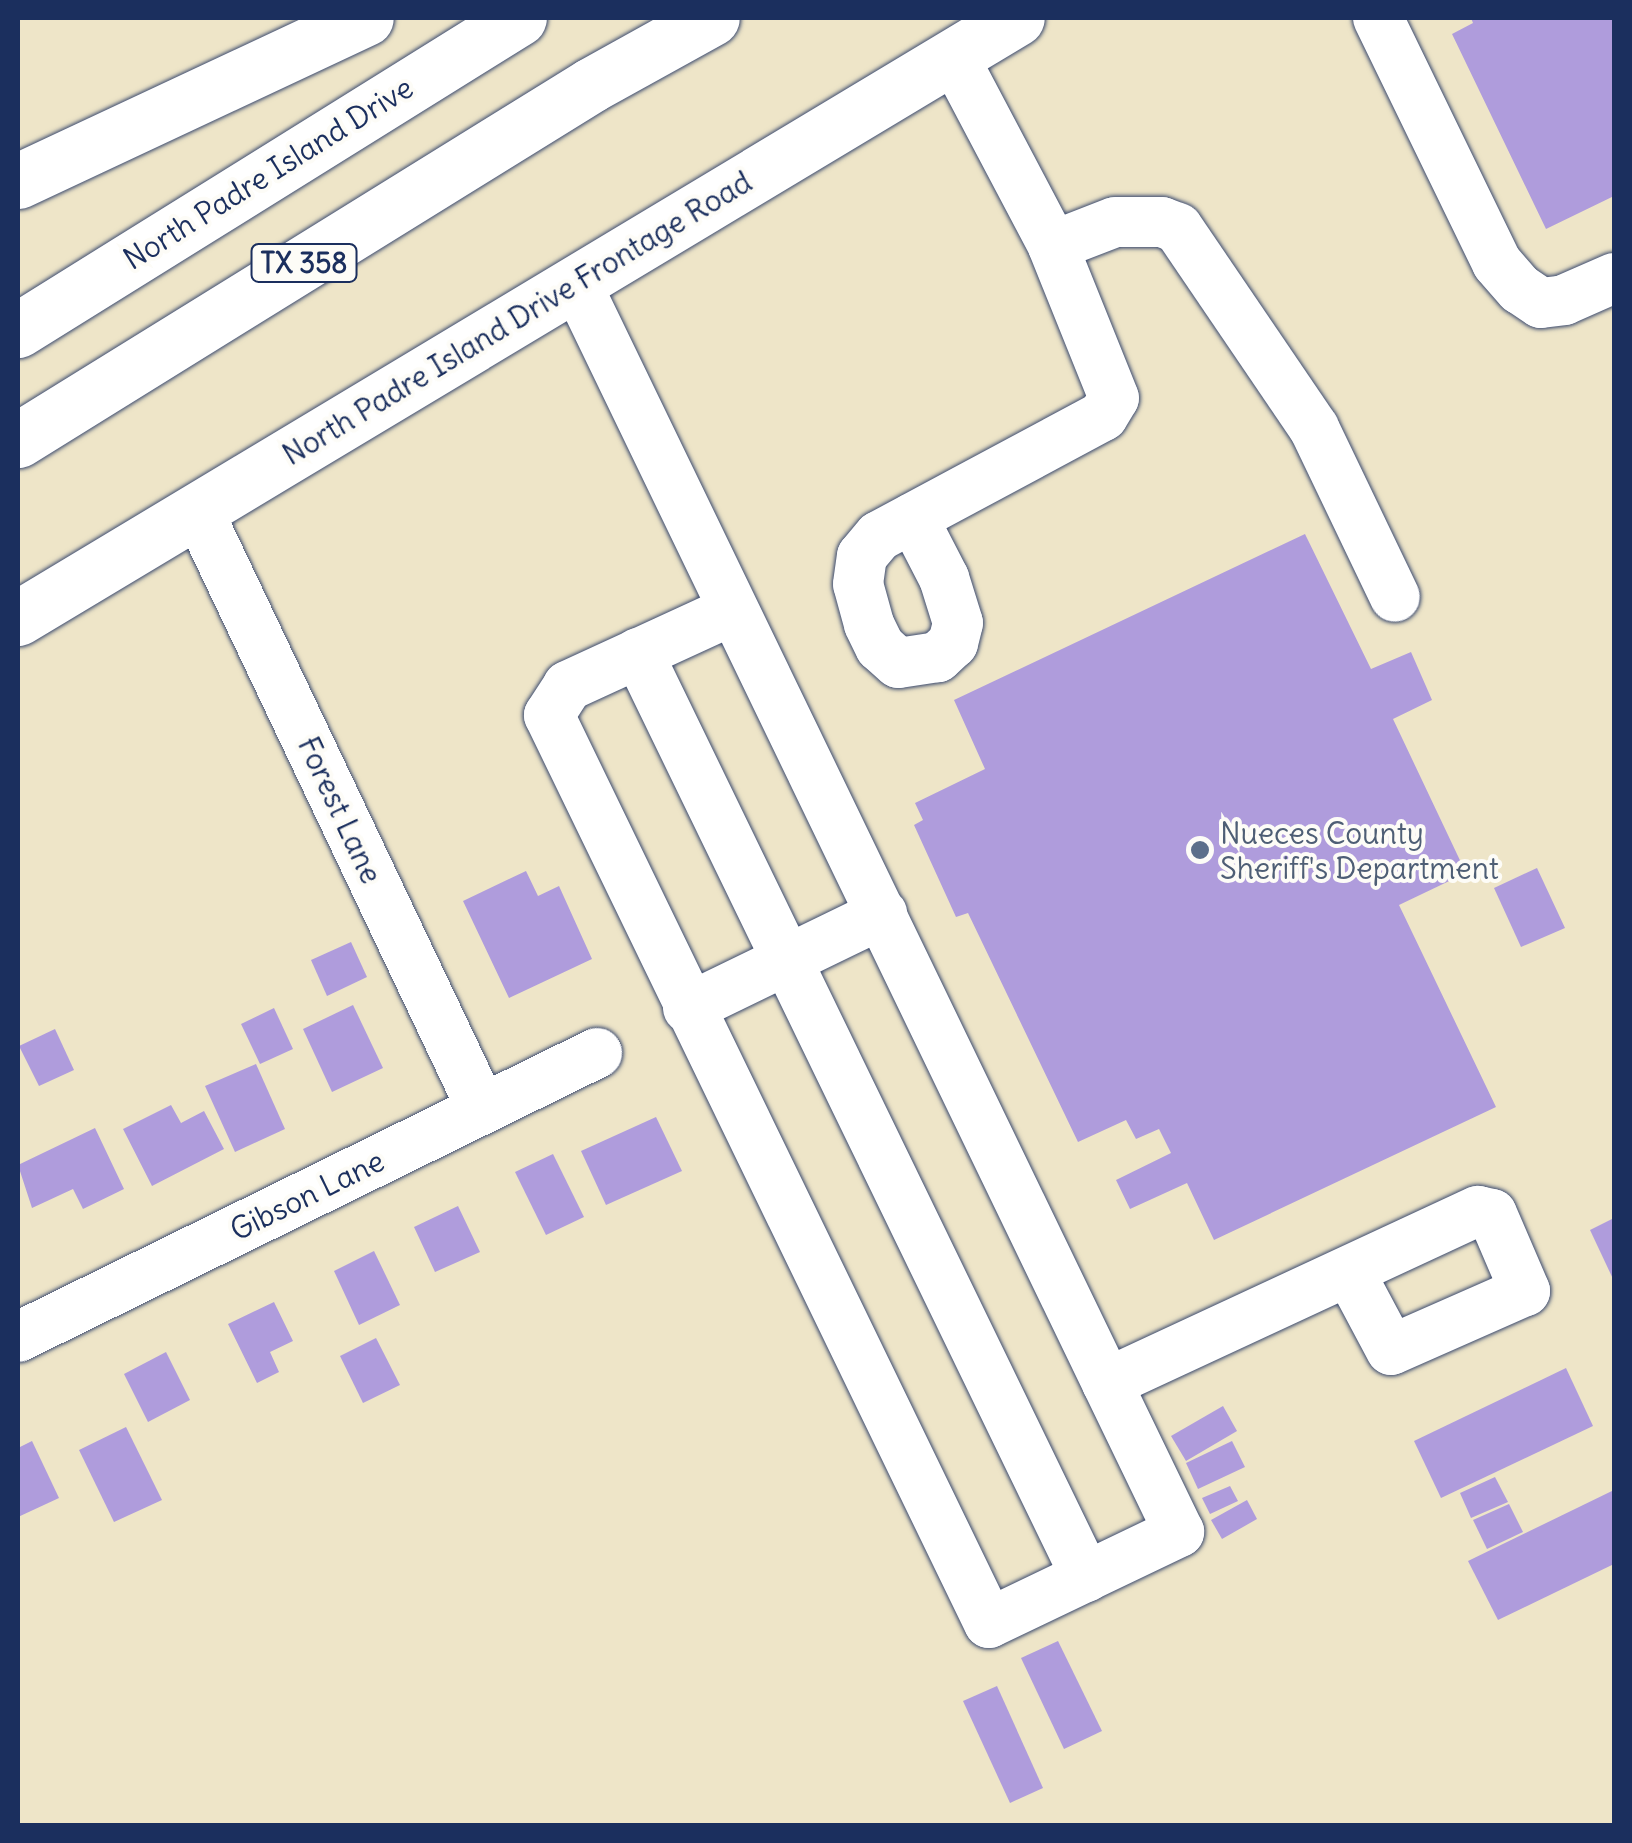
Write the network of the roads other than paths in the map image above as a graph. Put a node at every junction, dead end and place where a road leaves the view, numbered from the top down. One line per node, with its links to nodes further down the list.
1 (366, 18): 8 (main road)
2 (518, 18): 10 (main road, North Padre Island Drive)
3 (712, 18): 7 (main road, TX 358)
4 (1017, 18): 6 (main road, North Padre Island Drive Frontage Road)
5 (1378, 18): 11 (street)
6 (953, 56): 9 (street); 12 (main road, North Padre Island Drive Frontage Road)
7 (590, 85): 15 (main road, TX 358); 16 (main road)
8 (18, 181)
9 (1052, 246): 18 (street); 19 (street)
10 (112, 270): 13 (main road); 14 (main road, North Padre Island Drive)
11 (1614, 278)
12 (576, 283): 17 (main road, North Padre Island Drive Frontage Road); 20 (street)
13 (18, 308)
14 (18, 330)
15 (18, 440)
16 (18, 478)
17 (198, 511): 21 (main road, North Padre Island Drive Frontage Road); 27 (street, Forest Lane)
18 (913, 518)
19 (1394, 597)
20 (732, 610): 22 (street); 23 (street)
21 (18, 618)
22 (638, 653): 24 (street); 25 (street)
23 (882, 914): 24 (street); 30 (street)
24 (787, 960): 25 (street); 31 (street)
25 (688, 1008): 31 (street)
26 (597, 1053): 27 (street, Gibson Lane)
27 (482, 1109): 29 (street, Gibson Lane)
28 (1349, 1271): 30 (street)
29 (18, 1337)
30 (1107, 1383): 31 (street)
31 (1086, 1577)

